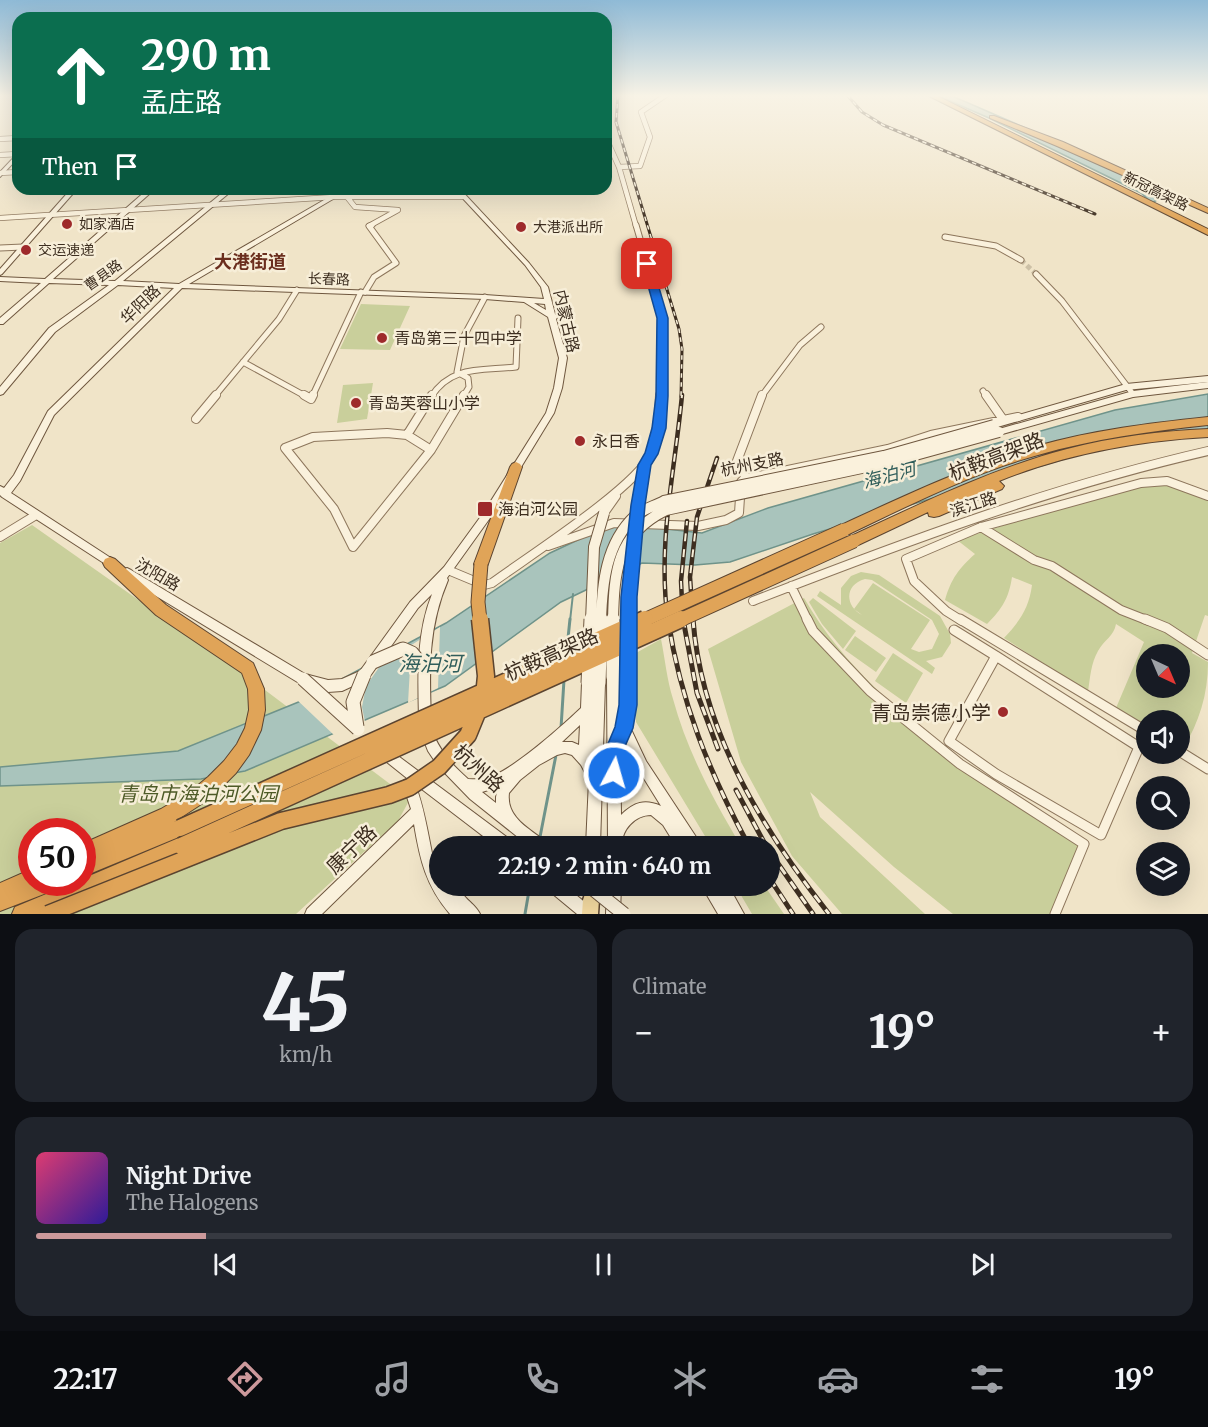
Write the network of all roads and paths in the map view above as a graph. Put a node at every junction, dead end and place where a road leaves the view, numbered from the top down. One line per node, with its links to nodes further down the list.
1 (649, 138): 6 (street)
2 (1017, 138): 22 (highway)
3 (1043, 138): 18 (highway)
4 (612, 151): 6 (street)
5 (12, 161): 7 (main road)
6 (619, 167): 60 (street)
7 (1, 174)
8 (69, 195): 19 (main road)
9 (145, 195): 17 (main road)
10 (224, 195): 16 (main road, 曹县路)
11 (340, 195): 14 (main road, 华阳路)
12 (348, 195): 34 (street)
13 (405, 195): 15 (street)
14 (334, 197): 16 (street); 32 (main road, 华阳路)
15 (463, 197): 37 (main road, 内蒙古路)
16 (215, 203): 17 (street); 31 (main road, 曹县路)
17 (129, 209): 19 (street); 30 (main road)
18 (1208, 209)
19 (52, 214): 20 (street); 24 (main road)
20 (0, 218)
21 (1190, 224): 22 (street)
22 (1208, 234)
23 (945, 237): 26 (street)
24 (23, 247): 25 (street); 27 (main road)
25 (0, 248)
26 (1021, 260)
27 (0, 273)
28 (1036, 274): 47 (street)
29 (0, 279): 30 (main road, 长春路)
30 (50, 280): 31 (main road, 长春路); 40 (main road)
31 (117, 283): 32 (main road, 长春路); 48 (main road, 曹县路)
32 (180, 286): 33 (main road, 长春路); 66 (main road, 华阳路)
33 (297, 290): 34 (main road, 长春路); 42 (street)
34 (363, 292): 35 (main road, 长春路); 42 (street)
35 (484, 297): 36 (main road, 长春路); 43 (street)
36 (524, 300): 37 (main road, 长春路); 39 (main road)
37 (549, 302): 39 (main road, 内蒙古路)
38 (518, 318): 43 (street)
39 (554, 318): 61 (main road, 内蒙古路)
40 (0, 322)
41 (820, 327): 62 (street)
42 (243, 362): 52 (street)
43 (457, 372): 56 (street); 58 (street)
44 (1208, 379): 47 (main road, 杭州支路)
45 (1208, 385): 47 (main road, 杭州支路)
46 (983, 390): 51 (street)
47 (1130, 390): 50 (main road, 杭州支路); 54 (main road, 杭州支路)
48 (0, 392)
49 (1208, 414): 63 (highway)
50 (1026, 416): 51 (street); 54 (main road, 杭州支路)
51 (1002, 418): 62 (street)
52 (196, 419)
53 (1208, 421): 63 (highway, 杭鞍高架路)
54 (997, 428): 85 (main road, 杭州支路, bridge); 93 (main road, 杭州支路, bridge)
55 (1208, 433): 72 (highway, 杭鞍高架路)
56 (407, 435): 58 (street); 58 (street)
57 (1208, 440): 72 (highway)
58 (431, 450)
59 (1208, 451): 76 (street, 滨江路)
60 (645, 465): 65 (street); 90 (main road, bridge)
61 (516, 467): 75 (main road, 内蒙古路); 121 (highway, bridge)
62 (747, 479): 73 (street)
63 (951, 482): 110 (highway, 杭鞍高架路, bridge)
64 (0, 484): 66 (main road)
65 (621, 489): 68 (street); 73 (street)
66 (3, 492): 69 (main road, 沈阳路)
67 (1208, 496): 70 (street)
68 (604, 513): 85 (main road, bridge)
69 (36, 515): 71 (street); 74 (main road, 沈阳路)
70 (981, 527): 79 (street); 86 (street)
71 (0, 537)
72 (854, 541): 120 (highway, 杭鞍高架路, bridge)
73 (544, 547): 75 (street)
74 (110, 563): 84 (main road, 沈阳路); 109 (highway)
75 (447, 570): 81 (main road); 82 (main road, 杭州路)
76 (791, 586): 77 (street, 滨江路); 129 (street)
77 (753, 601)
78 (954, 630): 80 (street)
79 (1208, 655)
80 (996, 656): 87 (street); 87 (street)
81 (373, 662): 82 (main road, bridge); 83 (main road, bridge)
82 (424, 668): 99 (main road, 杭州路)
83 (364, 675): 84 (main road, bridge); 91 (main road, bridge)
84 (303, 679): 91 (main road, bridge)
85 (594, 683): 88 (main road); 98 (main road, 杭州支路)
86 (1082, 693): 87 (street); 89 (street)
87 (1077, 706)
88 (588, 710): 92 (main road); 95 (main road)
89 (1136, 725)
90 (624, 728): 93 (main road); 108 (main road)
91 (362, 734): 96 (main road)
92 (543, 751): 95 (main road); 99 (main road); 101 (main road)
93 (614, 751): 105 (main road, 杭州支路)
94 (1190, 758): 97 (street)
95 (585, 759): 98 (main road)
96 (402, 768): 100 (main road); 102 (main road)
97 (1208, 769)
98 (594, 777): 104 (main road, 杭州支路)
99 (467, 785): 101 (main road, 杭州路)
100 (417, 812): 122 (main road, 康宁路); 123 (main road)
101 (509, 820): 103 (main road, 杭州路)
102 (493, 836)
103 (527, 836)
104 (592, 836)
105 (615, 836)
106 (617, 836): 107 (main road)
107 (677, 836)
108 (688, 836)
109 (96, 848)
110 (96, 862)
111 (18, 884): 112 (highway)
112 (0, 892)
113 (18, 895): 119 (highway)
114 (455, 896): 124 (main road)
115 (614, 896): 125 (main road)
116 (715, 896): 127 (main road)
117 (726, 896): 128 (main road)
118 (590, 900): 126 (main road, bridge)
119 (0, 903)
120 (22, 914)
121 (48, 914)
122 (312, 914)
123 (459, 914)
124 (473, 914)
125 (613, 914)
126 (624, 914)
127 (726, 914)
128 (737, 914)
129 (1055, 914)

